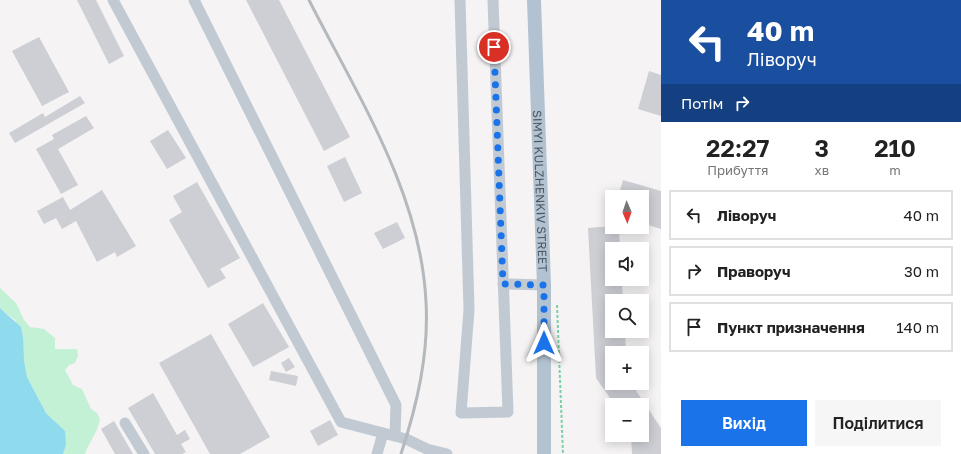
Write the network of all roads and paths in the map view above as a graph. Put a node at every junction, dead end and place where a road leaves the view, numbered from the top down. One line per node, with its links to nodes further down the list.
1 (113, 0): 9 (lane)
2 (194, 0): 10 (lane)
3 (460, 0): 6 (lane)
4 (493, 0): 6 (lane)
5 (534, 0): 7 (main road, SIMYI KULZHENKIV STREET)
6 (503, 284): 7 (lane)
7 (544, 285): 14 (main road, SIMYI KULZHENKIV STREET)
8 (125, 423): 11 (lane)
9 (383, 433): 10 (lane); 12 (lane)
10 (395, 436): 13 (lane)
11 (144, 454)
12 (377, 454)
13 (447, 454)
14 (544, 454)

